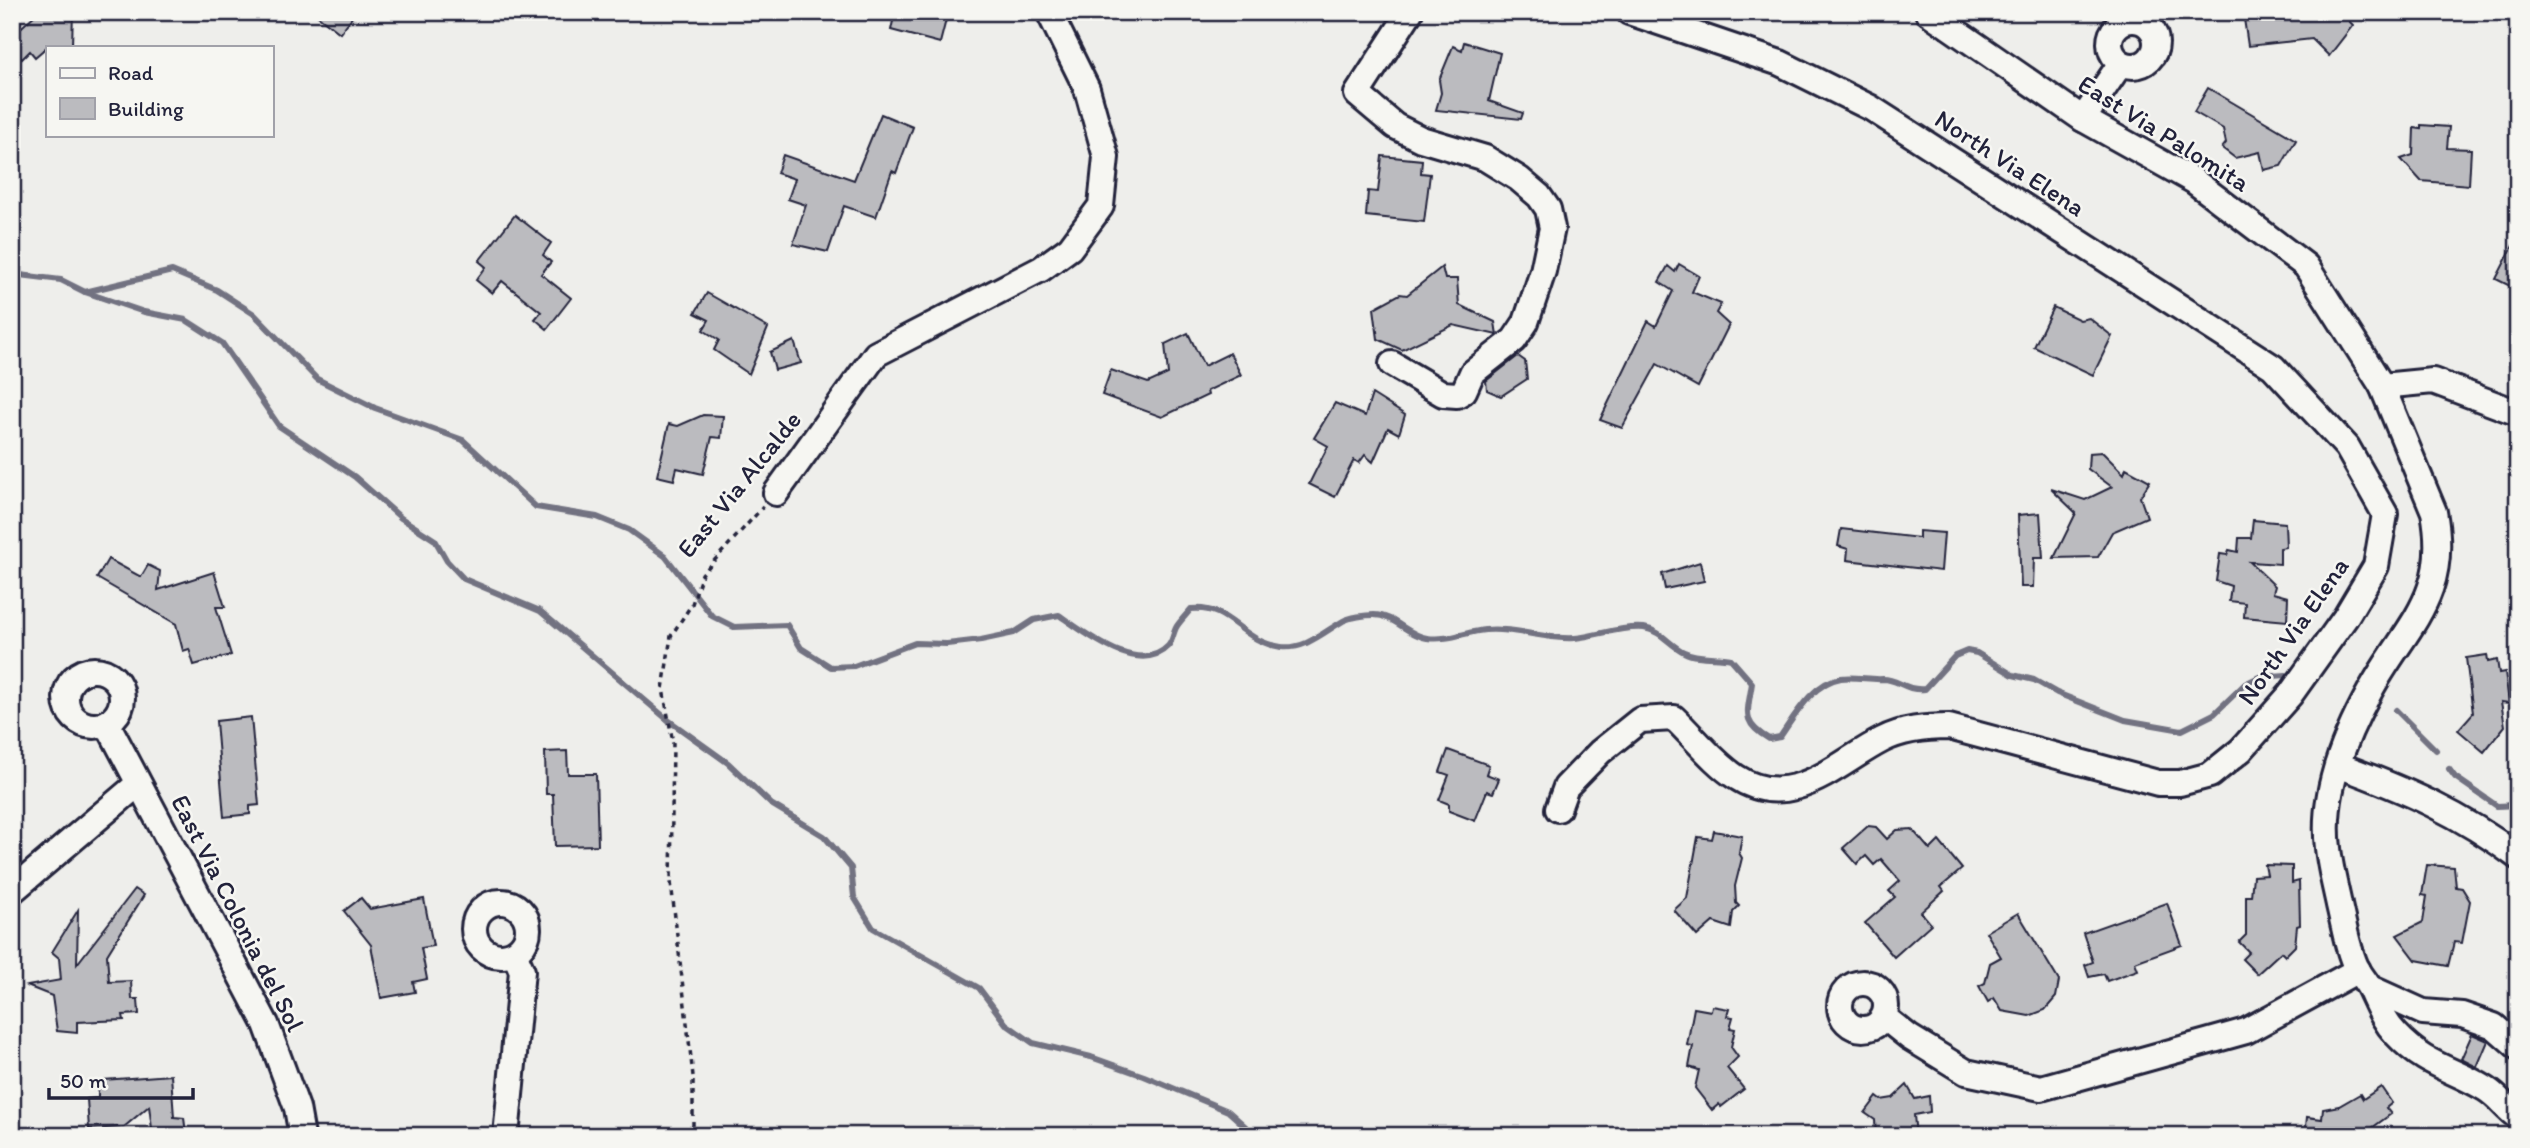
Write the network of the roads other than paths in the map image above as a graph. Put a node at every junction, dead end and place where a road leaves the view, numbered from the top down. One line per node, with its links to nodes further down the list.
1 (1049, 12): 10 (street, East Via Alcalde)
2 (1410, 12): 7 (street)
3 (1629, 12): 14 (street, North Via Elena)
4 (1928, 12): 6 (street, East Via Palomita)
5 (2121, 63): 6 (street)
6 (2083, 119): 8 (street, East Via Palomita)
7 (1392, 364)
8 (2382, 386): 9 (street); 12 (street, East Via Palomita)
9 (2518, 413)
10 (776, 493)
11 (107, 723): 13 (street, East Via Colonia del Sol)
12 (2337, 765): 15 (street); 18 (street, East Via Palomita)
13 (138, 784): 16 (street); 22 (street, East Via Colonia del Sol)
14 (1558, 809)
15 (2518, 857)
16 (12, 891)
17 (513, 953): 23 (street)
18 (2364, 979): 19 (street); 20 (street); 21 (street, East Via Palomita)
19 (1884, 1017)
20 (2518, 1047)
21 (2518, 1117)
22 (302, 1136)
23 (506, 1136)

